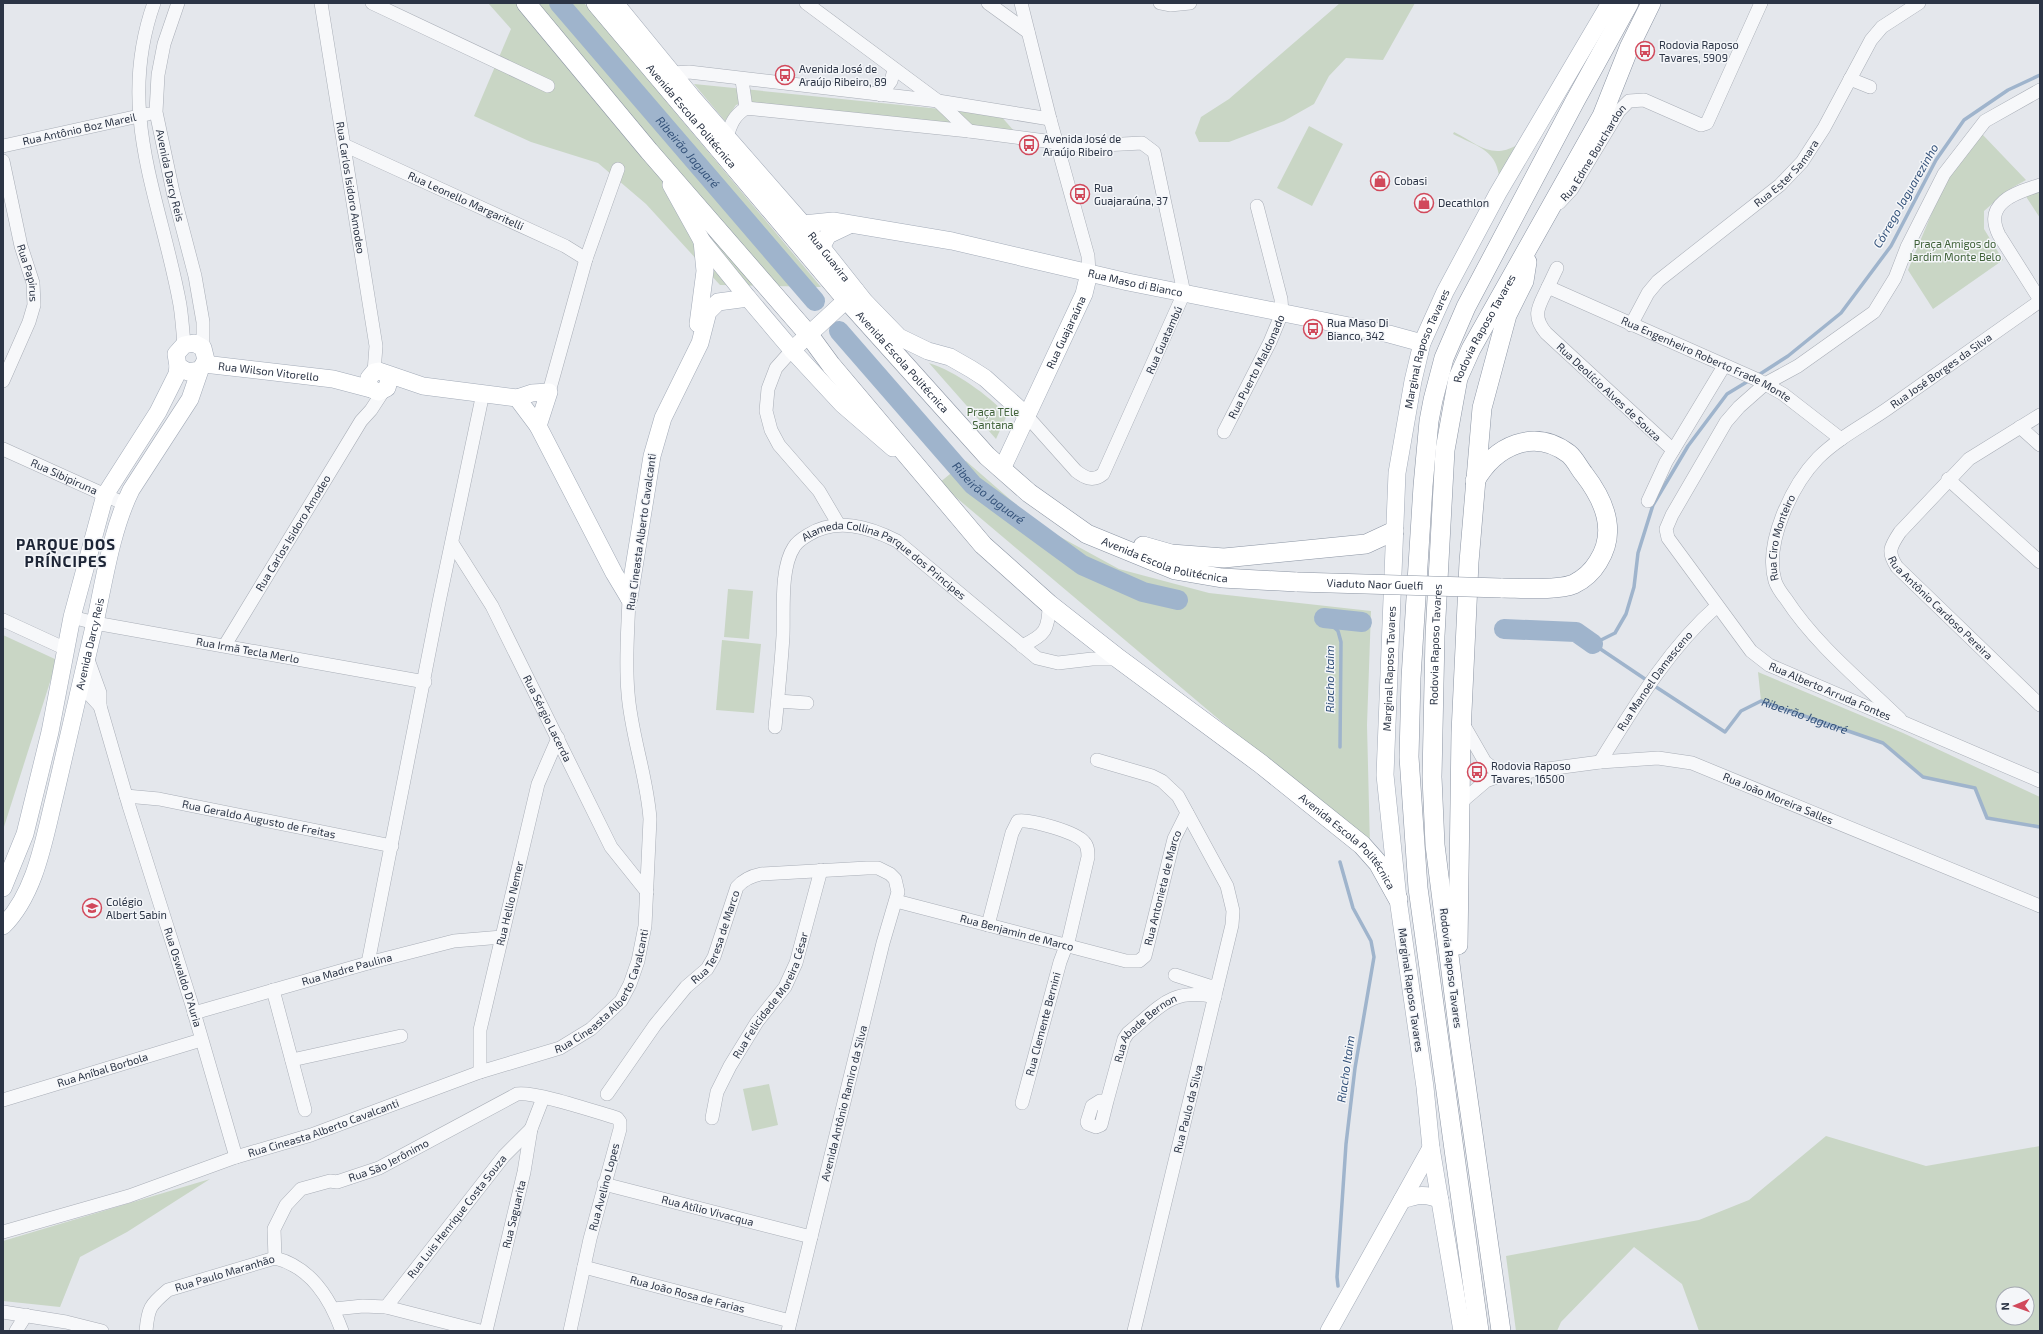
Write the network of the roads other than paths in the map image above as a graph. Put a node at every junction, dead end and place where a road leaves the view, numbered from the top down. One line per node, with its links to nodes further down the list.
1 (154, 3): 30 (street, Avenida Darcy Reis)
2 (178, 3): 29 (street, Avenida Darcy Reis)
3 (321, 3): 35 (street, Rua Carlos Isidoro Amodeo)
4 (372, 3): 23 (street)
5 (526, 3): 37 (highway, Avenida Escola Politécnica)
6 (596, 3): 42 (highway, Avenida Escola Politécnica)
7 (615, 3): 20 (main road, Rua Guavira)
8 (806, 3): 19 (street)
9 (988, 3): 18 (street)
10 (1021, 3): 18 (street, Rua Guajaraúna)
11 (1160, 3): 12 (street)
12 (1190, 3)
13 (1610, 3): 63 (main road, Marginal Raposo Tavares)
14 (1629, 3): 182 (highway, Rodovia Raposo Tavares)
15 (1651, 3): 45 (highway, Rodovia Raposo Tavares)
16 (1761, 3): 45 (street, Rua Edme Bouchardon)
17 (1919, 3): 21 (street, Rua Ester Samara)
18 (1028, 32): 31 (street, Rua Guajaraúna)
19 (894, 70): 26 (street); 27 (street)
20 (672, 73): 22 (street); 33 (main road, Rua Guavira)
21 (1850, 79): 24 (street); 60 (street, Rua Ester Samara)
22 (742, 80): 26 (street); 28 (street)
23 (548, 86)
24 (1870, 87)
25 (2040, 90): 71 (street)
26 (881, 95): 27 (street)
27 (938, 101): 31 (street); 32 (street)
28 (746, 108): 32 (street); 33 (street)
29 (156, 112): 30 (street, Rua Antônio Boz Mareil); 41 (street, Avenida Darcy Reis)
30 (139, 116): 36 (street, Rua Antônio Boz Mareil); 40 (street, Avenida Darcy Reis)
31 (1050, 119): 34 (street, Rua Guajaraúna)
32 (969, 131): 34 (street)
33 (727, 137): 42 (main road, Rua Guavira)
34 (1056, 143): 53 (street, Rua Guajaraúna); 55 (street, Rua Guatambú)
35 (344, 145): 51 (street, Rua Leonello Margaritelli); 72 (street, Rua Carlos Isidoro Amodeo)
36 (3, 146)
37 (649, 151): 48 (main road, Avenida Escola Politécnica); 62 (highway, Avenida Escola Politécnica)
38 (3, 161): 70 (street, Rua Papirus)
39 (618, 169): 51 (street)
40 (148, 170): 41 (street); 64 (street, Avenida Darcy Reis)
41 (171, 179): 67 (street, Avenida Darcy Reis)
42 (754, 179): 46 (main road, Rua Guavira); 57 (highway, Avenida Escola Politécnica)
43 (2040, 185): 58 (street)
44 (1257, 206): 59 (street, Rua Puerto Maldonado)
45 (1547, 214): 49 (highway, Rodovia Raposo Tavares)
46 (803, 224): 47 (main road, Rua Maso di Bianco); 50 (main road, Rua Guavira)
47 (849, 225): 50 (main road); 53 (main road, Rua Maso di Bianco)
48 (702, 240): 56 (main road, Avenida Escola Politécnica); 66 (main road, Rua Cineasta Alberto Cavalcanti)
49 (1532, 240): 89 (highway); 147 (highway, Rodovia Raposo Tavares)
50 (821, 248): 57 (main road, Rua Guavira)
51 (586, 259): 73 (street)
52 (1558, 268): 54 (street, Rua Deolício Alves de Souza)
53 (1089, 273): 55 (main road, Rua Maso di Bianco); 76 (main road, Rua Guajaraúna)
54 (1548, 287): 60 (street, Rua Engenheiro Roberto Frade Monte); 84 (street, Rua Deolício Alves de Souza)
55 (1184, 294): 59 (main road, Rua Maso di Bianco); 87 (street, Rua Guatambú)
56 (748, 298): 61 (main road, Avenida Escola Politécnica); 66 (main road, Rua Cineasta Alberto Cavalcanti)
57 (845, 300): 62 (main road); 76 (main road, Rua Guavira); 85 (highway, Avenida Escola Politécnica)
58 (2040, 301): 81 (street, Rua José Borges da Silva)
59 (1282, 313): 63 (main road, Rua Maso di Bianco); 80 (street, Rua Puerto Maldonado)
60 (1631, 325): 69 (street, Rua Engenheiro Roberto Frade Monte)
61 (774, 329): 62 (main road); 65 (main road, Avenida Escola Politécnica)
62 (812, 331): 65 (main road); 86 (highway, Avenida Escola Politécnica)
63 (1422, 343): 94 (main road, Marginal Raposo Tavares)
64 (184, 345): 67 (main road); 68 (main road)
65 (792, 350): 86 (main road, Avenida Escola Politécnica); 93 (street)
66 (690, 359): 99 (main road, Rua Cineasta Alberto Cavalcanti)
67 (202, 361): 68 (main road); 72 (main road, Rua Wilson Vitorello); 92 (main road, Avenida Darcy Reis)
68 (178, 366): 90 (main road, Avenida Darcy Reis)
69 (1730, 368): 71 (street, Rua Engenheiro Roberto Frade Monte); 84 (street)
70 (3, 381)
71 (1761, 382): 81 (street, Rua Engenheiro Roberto Frade Monte); 101 (street, Rua Alberto Arruda Fontes)
72 (378, 383): 74 (main road, Rua Wilson Vitorello); 105 (street, Rua Carlos Isidoro Amodeo)
73 (549, 392): 75 (main road, Rua Wilson Vitorello); 78 (main road)
74 (483, 393): 75 (main road, Rua Wilson Vitorello); 96 (street)
75 (517, 398): 78 (main road)
76 (1026, 415): 85 (main road, Rua Guajaraúna); 87 (street, Rua Guavira)
77 (2040, 415): 79 (street, Rua Antônio Cardoso Pereira)
78 (538, 426): 99 (main road)
79 (2020, 427): 82 (street); 88 (street, Rua Antônio Cardoso Pereira)
80 (1224, 432)
81 (1840, 439): 117 (street, Rua Ciro Monteiro)
82 (2040, 445)
83 (3, 449): 90 (street, Rua Sibipiruna)
84 (1673, 450): 91 (street)
85 (1002, 468): 95 (highway, Avenida Escola Politécnica)
86 (919, 470): 100 (highway, Avenida Escola Politécnica)
87 (1076, 470)
88 (1948, 480): 97 (street); 114 (street, Rua Antônio Cardoso Pereira)
89 (1475, 482): 98 (highway, Viaduto Naor Guelfi, bridge); 116 (highway)
90 (105, 495): 92 (street, Rua Sibipiruna); 102 (main road, Avenida Darcy Reis)
91 (1648, 501)
92 (125, 504): 104 (main road, Avenida Darcy Reis)
93 (839, 525): 106 (street, Alameda Collina Parque dos Principes); 112 (street, Alameda Collina Parque dos Principes)
94 (1394, 530): 95 (highway); 132 (main road, Marginal Raposo Tavares)
95 (1087, 534): 98 (highway, Avenida Escola Politécnica)
96 (452, 543): 111 (street); 119 (street, Rua Sérgio Lacerda)
97 (2040, 562)
98 (1297, 582)
99 (629, 598): 131 (street, Rua Cineasta Alberto Cavalcanti)
100 (1049, 604): 106 (street); 109 (highway, Avenida Escola Politécnica)
101 (1717, 606): 117 (street, Rua Alberto Arruda Fontes); 121 (street, Rua Manoel Damasceno)
102 (72, 617): 104 (street, Rua Irmã Tecla Merlo); 107 (main road, Avenida Darcy Reis)
103 (3, 620): 107 (street)
104 (95, 623): 105 (street, Rua Irmã Tecla Merlo); 108 (main road, Avenida Darcy Reis)
105 (225, 646): 111 (street, Rua Irmã Tecla Merlo)
106 (1022, 646): 109 (street)
107 (66, 649): 108 (main road); 130 (main road, Avenida Darcy Reis)
108 (87, 657): 110 (main road, Avenida Darcy Reis); 115 (street, Rua Oswaldo D'Auria)
109 (1119, 659): 132 (highway, Avenida Escola Politécnica)
110 (81, 679): 115 (street, Rua Oswaldo D'Auria); 136 (main road, Avenida Darcy Reis)
111 (425, 682): 127 (street)
112 (778, 701): 113 (street); 118 (street, Alameda Collina Parque dos Principes)
113 (807, 703)
114 (2040, 705)
115 (100, 706): 124 (street, Rua Oswaldo D'Auria)
116 (1462, 722): 122 (street); 125 (highway)
117 (1905, 724): 123 (street, Rua Alberto Arruda Fontes)
118 (775, 727)
119 (558, 738): 131 (street, Rua Sérgio Lacerda); 137 (street, Rua Hellio Nemer)
120 (1097, 760): 126 (street, Rua Paulo da Silva)
121 (1600, 762): 122 (street, Rua João Moreira Salles); 134 (street, Rua João Moreira Salles)
122 (1502, 776): 125 (street, Rua João Moreira Salles)
123 (2040, 781)
124 (126, 796): 127 (street, Rua Geraldo Augusto de Freitas); 144 (street, Rua Oswaldo D'Auria)
125 (1459, 804): 147 (highway)
126 (1187, 813): 139 (street, Rua Antonieta de Marco); 143 (street, Rua Paulo da Silva)
127 (392, 846): 140 (street)
128 (821, 870): 129 (street, Rua Teresa de Marco); 150 (street, Rua Teresa de Marco); 156 (street, Rua Felicidade Moreira César)
129 (893, 876): 133 (street, Avenida Antônio Ramiro da Silva)
130 (3, 888)
131 (647, 892): 149 (street, Rua Cineasta Alberto Cavalcanti)
132 (1398, 898): 158 (main road, Marginal Raposo Tavares)
133 (896, 902): 135 (street, Rua Benjamin de Marco); 164 (street, Avenida Antônio Ramiro da Silva)
134 (2040, 906)
135 (988, 925): 138 (street, Rua Benjamin de Marco); 138 (street, Rua Clemente Bernini)
136 (3, 926)
137 (502, 937): 140 (street, Rua Madre Paulina); 149 (street, Rua Hellio Nemer)
138 (1066, 945): 139 (street, Rua Benjamin de Marco); 154 (street, Rua Clemente Bernini)
139 (1139, 961)
140 (368, 963): 142 (street, Rua Madre Paulina)
141 (1175, 975): 143 (street)
142 (274, 990): 144 (street, Rua Madre Paulina); 148 (street)
143 (1216, 992): 153 (street, Rua Abade Bernon); 179 (street, Rua Paulo da Silva)
144 (194, 1013): 146 (street, Rua Oswaldo D'Auria)
145 (401, 1036): 148 (street)
146 (201, 1040): 152 (street, Rua Aníbal Borbola); 159 (street, Rua Oswaldo D'Auria)
147 (1460, 1042): 183 (highway, Rodovia Raposo Tavares)
148 (292, 1060): 155 (street)
149 (480, 1072): 159 (street, Rua Cineasta Alberto Cavalcanti)
150 (607, 1094)
151 (543, 1098): 157 (street, Rua Saguarita); 160 (street, Rua Avelino Lopes); 165 (street, Rua São Jerônimo)
152 (3, 1100)
153 (1107, 1101)
154 (1022, 1103)
155 (305, 1110)
156 (712, 1118)
157 (532, 1129): 167 (street, Rua Luis Henrique Costa Souza); 177 (street, Rua Saguarita)
158 (1431, 1148): 161 (main road); 162 (main road, Marginal Raposo Tavares)
159 (236, 1156): 163 (street, Rua Cineasta Alberto Cavalcanti)
160 (604, 1184): 164 (street, Rua Atílio Vivacqua); 166 (street, Rua Avelino Lopes)
161 (1402, 1200): 162 (main road); 180 (main road)
162 (1440, 1200): 181 (main road, Marginal Raposo Tavares)
163 (3, 1232)
164 (811, 1236): 171 (street, Avenida Antônio Ramiro da Silva)
165 (275, 1258): 168 (street, Rua Paulo Maranhão); 174 (street, Rua Paulo Maranhão)
166 (584, 1267): 171 (street, Rua João Rosa de Farias); 178 (street, Rua Avelino Lopes)
167 (386, 1307): 168 (street); 176 (street)
168 (334, 1309): 175 (street, Rua Paulo Maranhão)
169 (3, 1312): 170 (street)
170 (26, 1315): 172 (street); 173 (street)
171 (789, 1326)
172 (16, 1331)
173 (102, 1331)
174 (146, 1331)
175 (342, 1331)
176 (480, 1331)
177 (486, 1331)
178 (570, 1331)
179 (1134, 1331)
180 (1329, 1331)
181 (1462, 1331)
182 (1479, 1331)
183 (1502, 1331)

